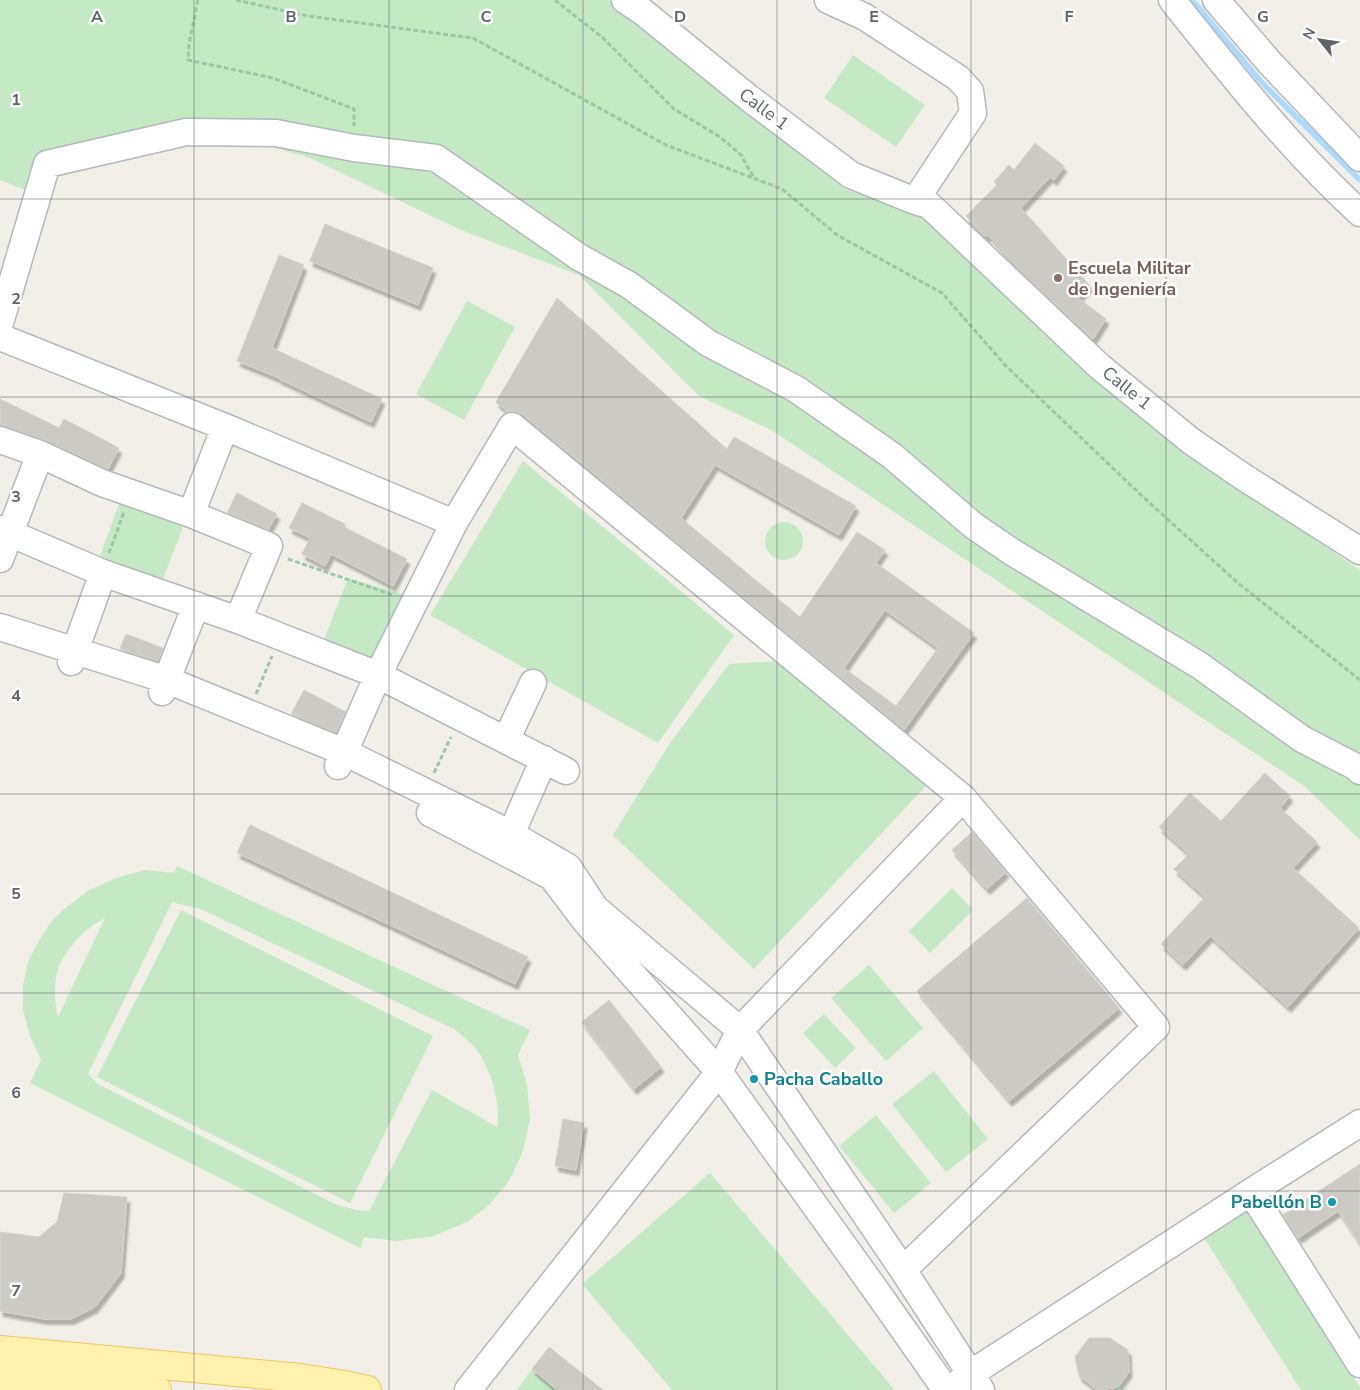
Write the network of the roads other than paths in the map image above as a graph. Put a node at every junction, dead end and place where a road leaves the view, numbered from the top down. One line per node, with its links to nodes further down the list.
1 (828, 0): 6 (street)
2 (1172, 0): 7 (street)
3 (1216, 0): 5 (street)
4 (640, 4): 6 (street, Calle 1)
5 (1360, 158)
6 (915, 201): 16 (street, Calle 1)
7 (1360, 213)
8 (0, 323): 29 (street)
9 (0, 337): 10 (street)
10 (225, 427): 13 (street); 14 (street)
11 (0, 440): 12 (street)
12 (40, 454): 13 (street); 15 (street)
13 (191, 514): 20 (street)
14 (454, 523): 24 (street); 30 (street)
15 (5, 531): 17 (street); 18 (street)
16 (1360, 551)
17 (0, 559)
18 (103, 573): 19 (street); 23 (street)
19 (196, 605): 20 (street); 26 (street)
20 (238, 620): 24 (street)
21 (0, 628): 23 (street)
22 (0, 643): 23 (street)
23 (73, 656): 26 (street)
24 (378, 675): 27 (street); 28 (street)
25 (533, 683): 27 (street)
26 (165, 686): 28 (street); 28 (street)
27 (506, 740): 31 (street)
28 (341, 759): 31 (street); 33 (street)
29 (1360, 770)
30 (964, 798): 32 (street); 36 (street)
31 (511, 834): 32 (street)
32 (740, 1030): 33 (street); 36 (street)
33 (719, 1072): 43 (street); 44 (street)
34 (1360, 1123): 35 (street)
35 (1251, 1192): 38 (street); 40 (street)
36 (903, 1270): 40 (street)
37 (0, 1350): 42 (main road)
38 (1360, 1364)
39 (0, 1376): 41 (main road)
40 (976, 1382): 44 (street)
41 (157, 1390)
42 (367, 1390)
43 (468, 1390)
44 (948, 1390)

